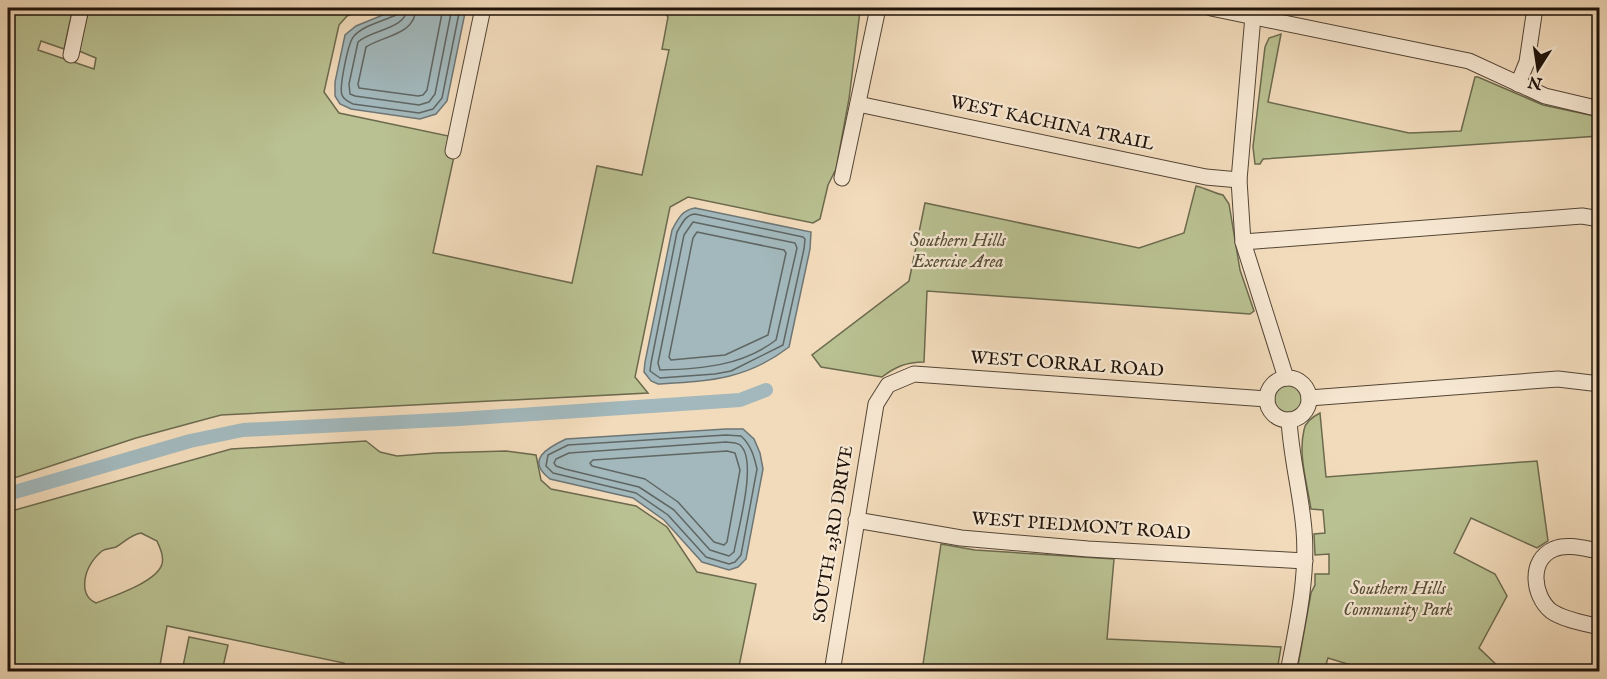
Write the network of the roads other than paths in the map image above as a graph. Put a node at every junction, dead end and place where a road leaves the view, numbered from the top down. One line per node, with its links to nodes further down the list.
1 (81, 8): 7 (street)
2 (483, 8): 11 (street)
3 (878, 8): 9 (street)
4 (1211, 8): 6 (street)
5 (1535, 8): 8 (street)
6 (1254, 10): 8 (street); 13 (street)
7 (71, 55)
8 (1518, 84): 10 (street)
9 (858, 104): 12 (street); 13 (street, WEST KACHINA TRAIL)
10 (1599, 109)
11 (453, 151)
12 (842, 178)
13 (1239, 180): 15 (street)
14 (1599, 219): 15 (street)
15 (1243, 242): 16 (street)
16 (1286, 378): 18 (street); 19 (street)
17 (1599, 384): 18 (street)
18 (1309, 398): 21 (street)
19 (1267, 399): 20 (street, WEST CORRAL ROAD); 21 (street)
20 (876, 404): 22 (street, SOUTH 23RD DRIVE)
21 (1289, 420): 24 (street)
22 (856, 520): 24 (street, WEST PIEDMONT ROAD); 26 (street, SOUTH 23RD DRIVE)
23 (1599, 551): 25 (street)
24 (1305, 561): 27 (street)
25 (1599, 627)
26 (832, 672)
27 (1288, 672)

